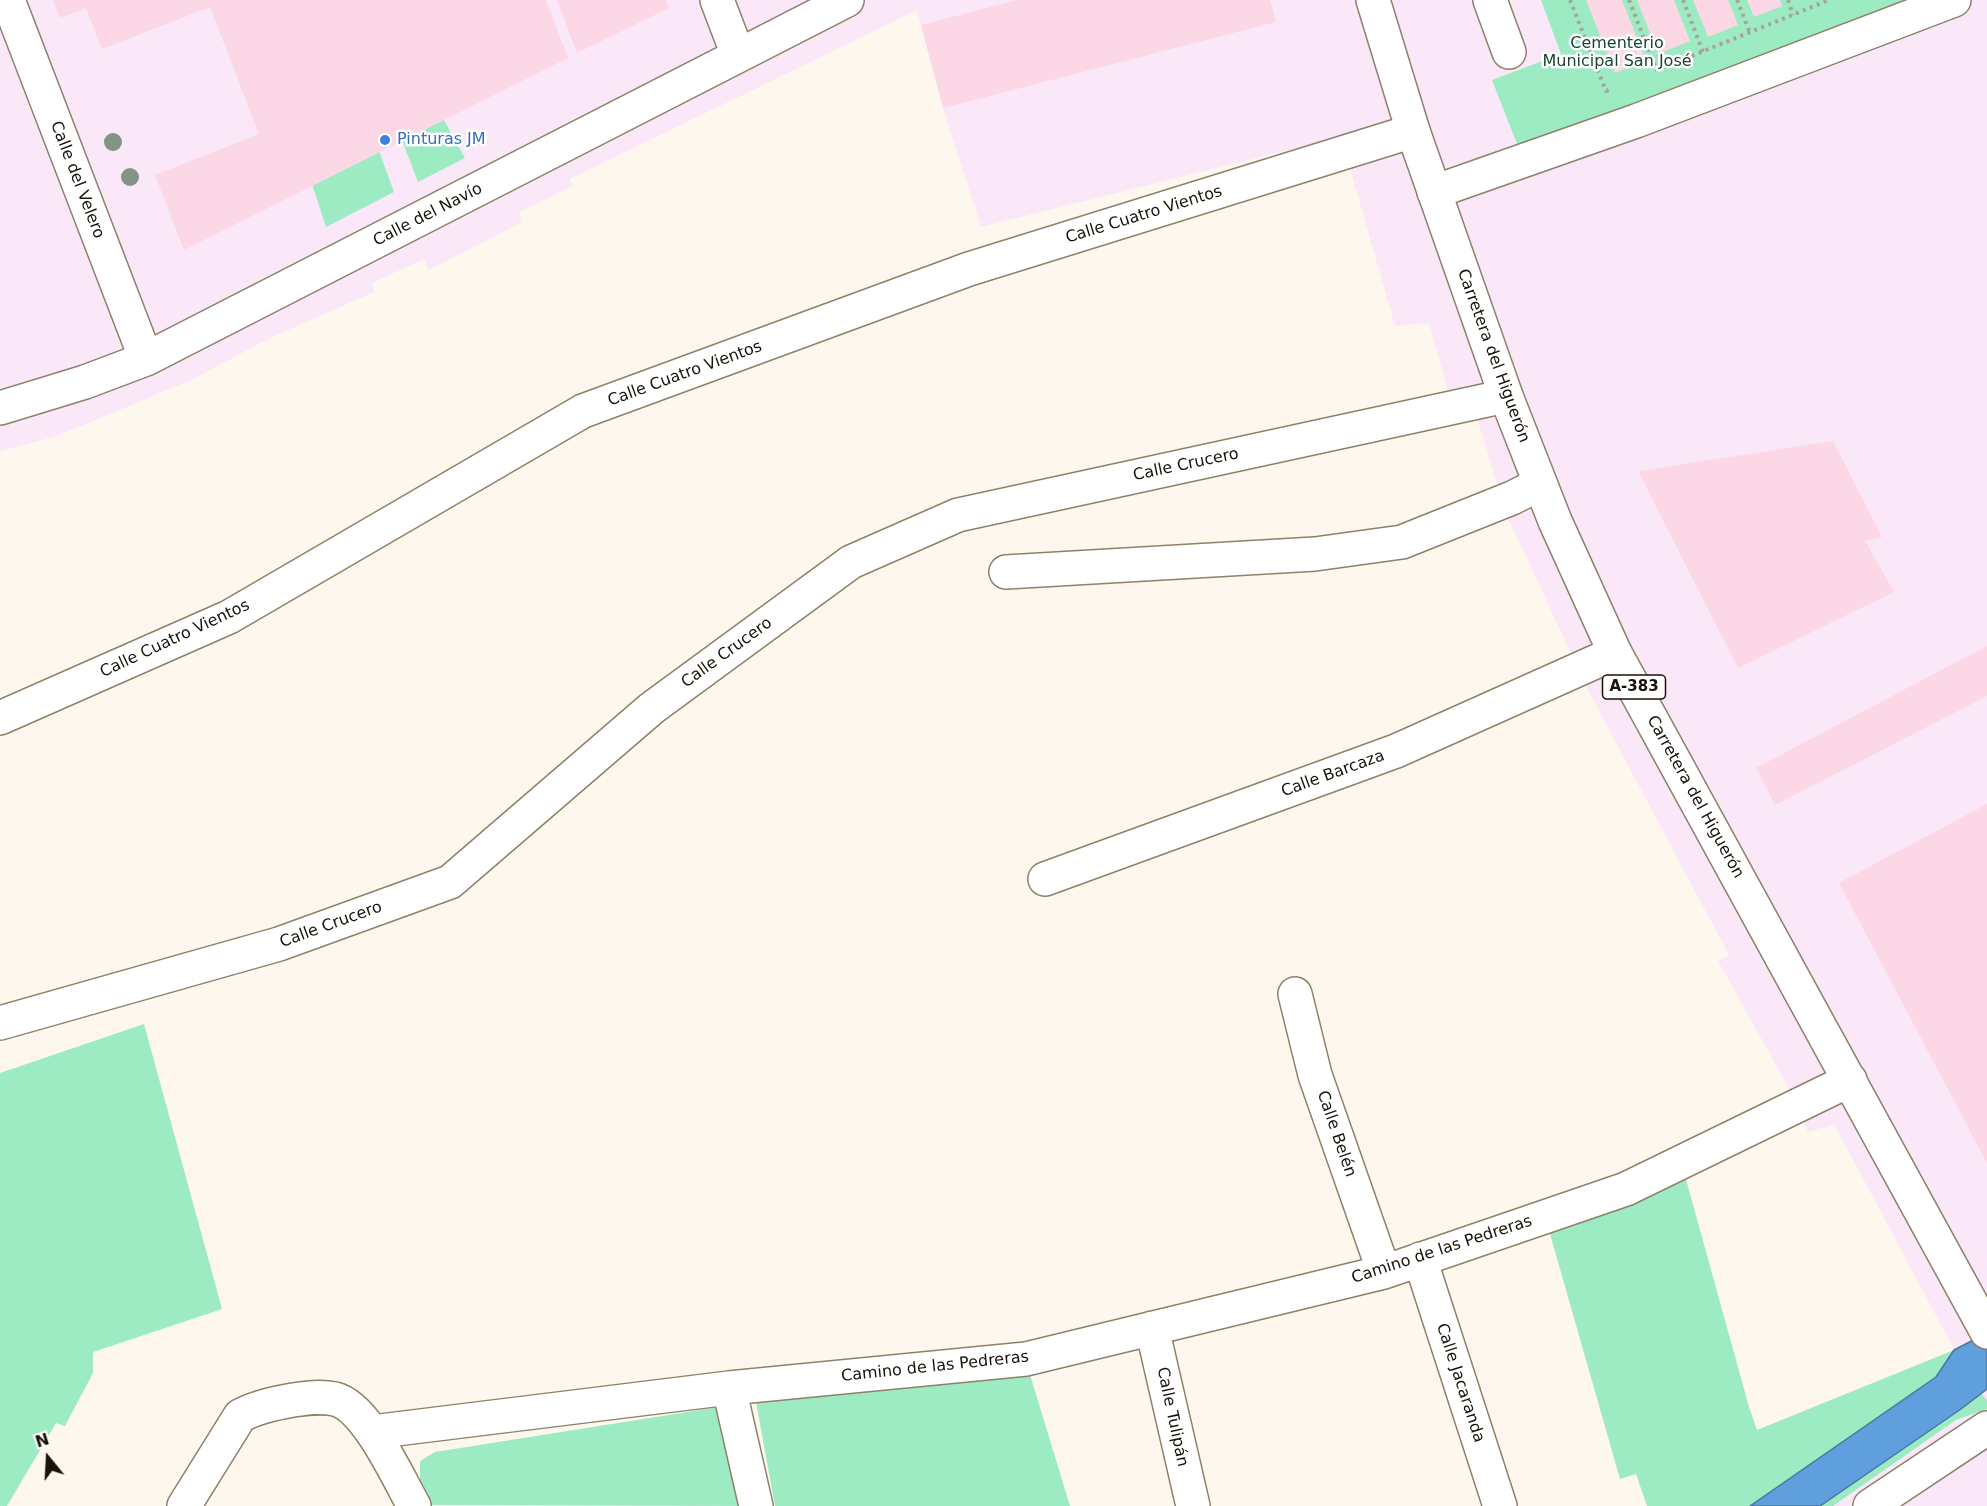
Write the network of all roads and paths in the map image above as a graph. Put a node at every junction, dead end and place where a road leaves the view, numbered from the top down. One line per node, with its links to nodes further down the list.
1 (8, 0): 23 (street, Calle del Velero)
2 (717, 0): 17 (street)
3 (847, 0): 17 (street, Calle del Navío)
4 (1373, 0): 21 (street, Carretera del Higuerón / A-383)
5 (1490, 0): 15 (street)
6 (1570, 0): 20 (path)
7 (1629, 0): 18 (path)
8 (1683, 0): 16 (path)
9 (1737, 0): 14 (path)
10 (1788, 0): 13 (path)
11 (1829, 0): 13 (path)
12 (1954, 0): 22 (street)
13 (1793, 15): 14 (path)
14 (1750, 33): 16 (path)
15 (1509, 52)
16 (1703, 52): 18 (path)
17 (738, 55): 23 (street, Calle del Navío)
18 (1657, 71): 19 (path)
19 (1647, 75)
20 (1616, 87)
21 (1413, 131): 22 (street, Carretera del Higuerón / A-383); 29 (street, Calle Cuatro Vientos)
22 (1434, 192): 24 (street, Carretera del Higuerón / A-383)
23 (146, 359): 25 (street, Calle del Navío)
24 (1506, 396): 26 (street, Carretera del Higuerón / A-383); 32 (street, Calle Crucero)
25 (0, 408)
26 (1540, 484): 27 (street); 28 (street, Carretera del Higuerón / A-383)
27 (1006, 572)
28 (1615, 653): 30 (street, Calle Barcaza); 33 (street, Carretera del Higuerón / A-383)
29 (0, 718)
30 (1045, 879)
31 (1295, 993): 35 (street, Calle Belén)
32 (0, 1023)
33 (1851, 1080): 34 (street, Camino de las Pedreras); 37 (street, Carretera del Higuerón / A-383)
34 (1420, 1259): 35 (street, Camino de las Pedreras); 45 (street, Calle Jacaranda)
35 (1384, 1272): 36 (street, Camino de las Pedreras)
36 (1152, 1329): 38 (street, Camino de las Pedreras); 44 (street, Calle Tulipán)
37 (1987, 1332)
38 (729, 1388): 40 (street, Camino de las Pedreras); 43 (street)
39 (1987, 1428): 46 (street)
40 (372, 1432): 41 (street); 42 (street)
41 (184, 1506)
42 (414, 1506)
43 (756, 1506)
44 (1193, 1506)
45 (1500, 1506)
46 (1870, 1506)

